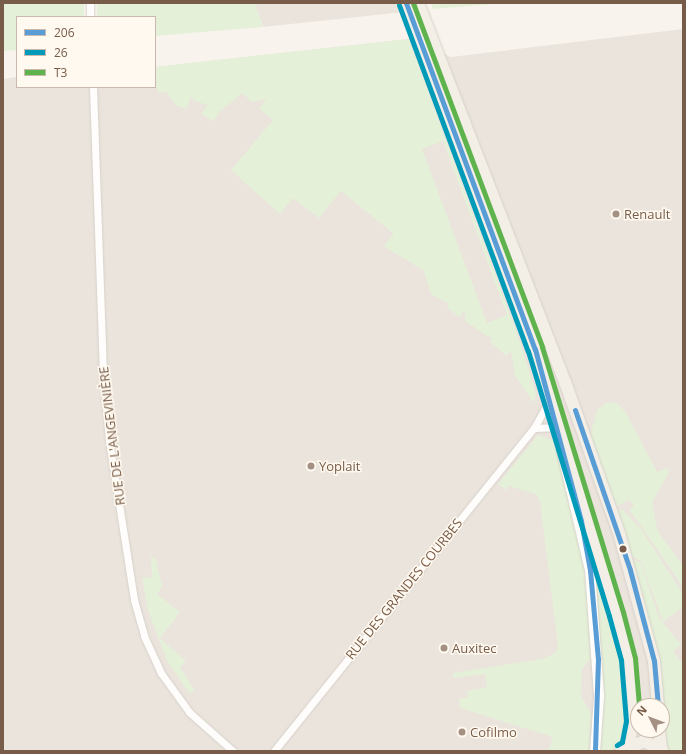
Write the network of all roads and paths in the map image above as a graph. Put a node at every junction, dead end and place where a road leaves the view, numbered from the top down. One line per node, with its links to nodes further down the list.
1 (90, 3): 4 (street)
2 (406, 3): 6 (main road)
3 (418, 3): 10 (main road)
4 (90, 16)
5 (93, 88): 14 (street, RUE DE L'ANGEVINIÈRE)
6 (535, 349): 7 (main road); 8 (main road)
7 (548, 403): 8 (main road); 9 (street, RUE DES GRANDES COURBES)
8 (558, 426): 9 (street); 12 (main road); 16 (main road)
9 (534, 428): 15 (street, RUE DES GRANDES COURBES)
10 (657, 698)
11 (660, 738): 13 (main road)
12 (625, 748): 13 (main road)
13 (662, 750)
14 (233, 751)
15 (274, 751)
16 (595, 751)

